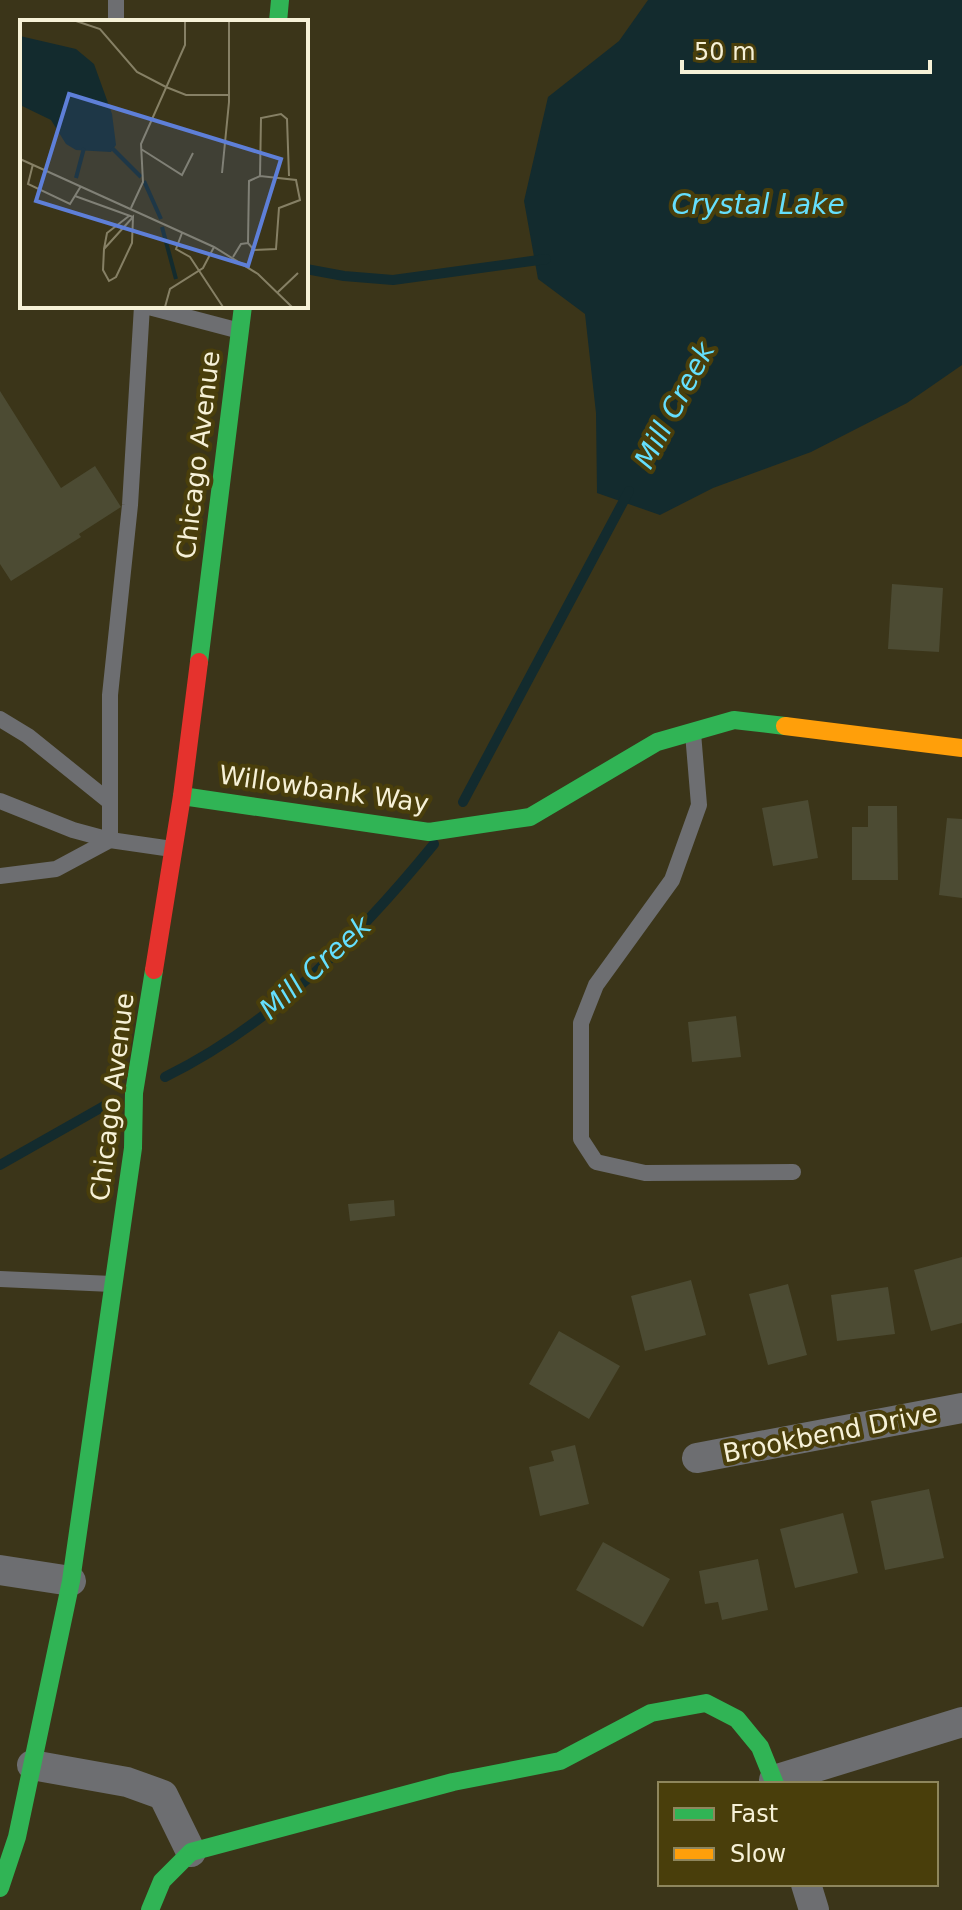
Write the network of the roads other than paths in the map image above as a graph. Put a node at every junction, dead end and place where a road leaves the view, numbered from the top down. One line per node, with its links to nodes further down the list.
1 (280, 0): 2 (street)
2 (278, 20)
3 (144, 308): 12 (lane)
4 (152, 308): 6 (lane)
5 (243, 308): 6 (street, Chicago Avenue)
6 (240, 331): 10 (street, Chicago Avenue)
7 (0, 719): 12 (lane)
8 (693, 732): 9 (street, Willowbank Way); 10 (street, Willowbank Way); 16 (lane)
9 (962, 748)
10 (182, 796): 14 (street, Chicago Avenue)
11 (0, 801): 13 (lane)
12 (110, 802): 13 (lane)
13 (110, 840): 14 (lane); 15 (lane)
14 (174, 849): 18 (street, Chicago Avenue)
15 (0, 876)
16 (793, 1172)
17 (0, 1279): 18 (lane)
18 (114, 1284): 22 (street, Chicago Avenue)
19 (962, 1408): 20 (street, Brookbend Drive)
20 (697, 1458)
21 (0, 1570): 22 (street)
22 (71, 1581): 24 (street, Chicago Avenue)
23 (962, 1722): 25 (street)
24 (32, 1765): 26 (street); 28 (street, Chicago Avenue)
25 (774, 1782): 26 (street)
26 (191, 1852): 29 (street)
27 (807, 1886): 30 (street)
28 (0, 1888)
29 (150, 1910)
30 (814, 1910)

